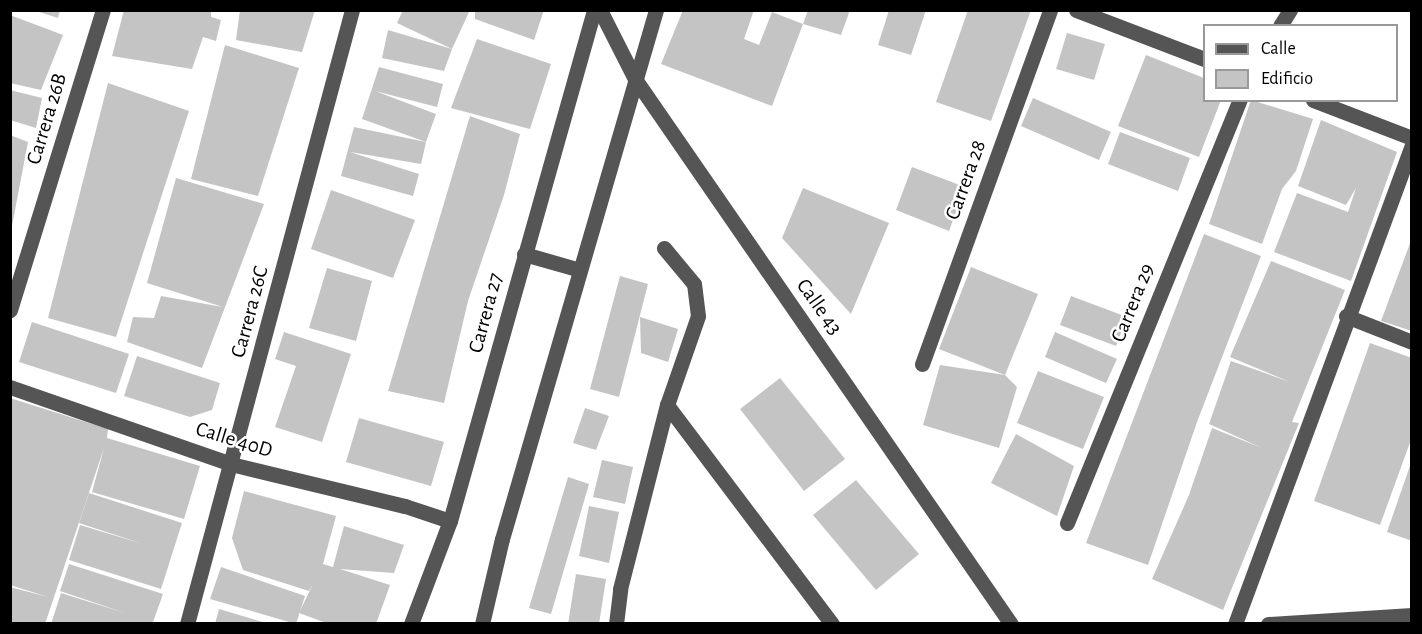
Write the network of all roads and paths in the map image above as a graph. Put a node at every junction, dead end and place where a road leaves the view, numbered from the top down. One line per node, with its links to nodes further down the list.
1 (103, 10): 19 (street, Carrera 26B)
2 (352, 10): 25 (street, Carrera 26C)
3 (594, 10): 17 (street, Carrera 27)
4 (600, 10): 11 (street, Calle 43)
5 (656, 10): 11 (street)
6 (1050, 10): 22 (street, Carrera 28)
7 (1290, 10): 9 (street)
8 (1082, 12): 10 (street)
9 (1282, 24)
10 (1203, 59)
11 (635, 79): 18 (street); 34 (street, Calle 43)
12 (1239, 102): 27 (street, Carrera 29)
13 (1319, 102): 14 (street)
14 (1412, 138)
15 (1412, 145): 20 (street)
16 (664, 248): 24 (street)
17 (524, 254): 18 (street); 26 (street, Carrera 27)
18 (580, 270): 31 (street)
19 (10, 310)
20 (1346, 316): 21 (street); 35 (street)
21 (1412, 342)
22 (922, 364)
23 (10, 387): 25 (street, Calle 40D)
24 (667, 405): 32 (street); 33 (street)
25 (231, 464): 26 (street, Calle 40D); 29 (street, Carrera 26C)
26 (450, 521): 30 (street, Carrera 27)
27 (1067, 523)
28 (1412, 615): 36 (street)
29 (187, 624)
30 (411, 624)
31 (482, 624)
32 (616, 624)
33 (832, 624)
34 (1011, 624)
35 (1234, 624)
36 (1268, 624)

